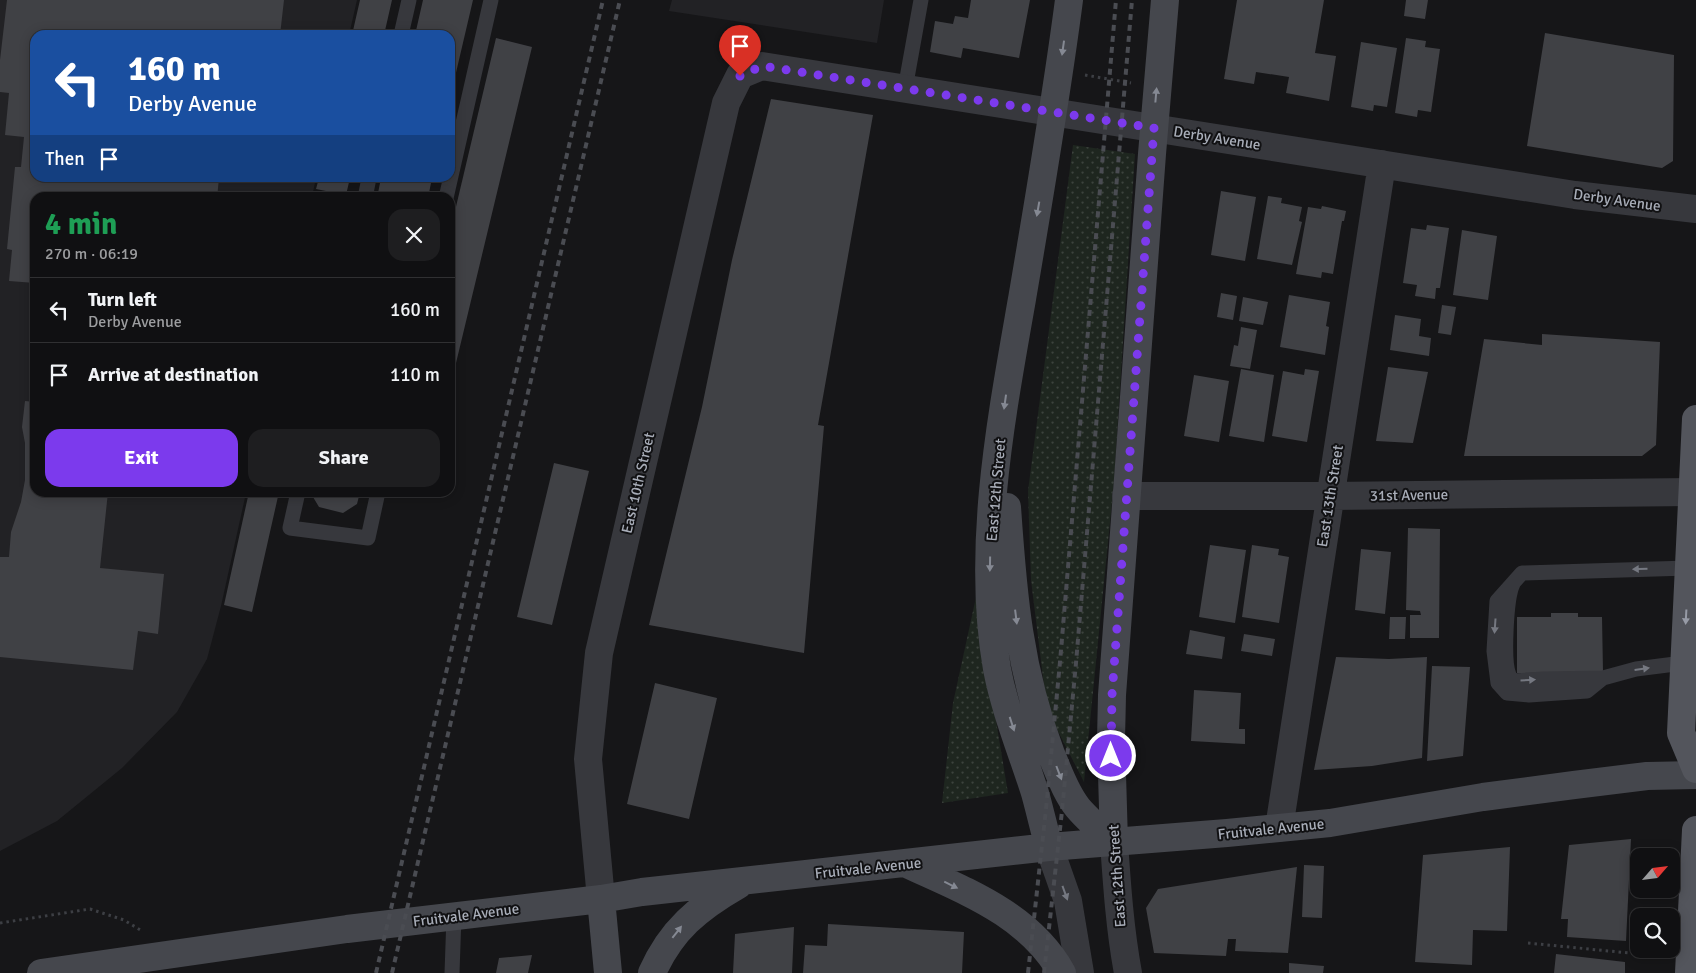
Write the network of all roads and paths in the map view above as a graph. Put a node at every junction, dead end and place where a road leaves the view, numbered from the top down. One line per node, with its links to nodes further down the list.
1 (409, 0): 6 (lane)
2 (491, 0): 13 (lane)
3 (921, 0): 10 (lane)
4 (1070, 0): 11 (main road, East 12th Street, one-way to 11)
5 (1165, 0): 12 (main road, East 12th Street, one-way to 5)
6 (402, 30)
7 (1084, 75): 9 (path)
8 (740, 76): 10 (street, Derby Avenue); 33 (street, East 10th Street)
9 (1134, 83)
10 (905, 89): 11 (street, Derby Avenue)
11 (1054, 113): 12 (street, Derby Avenue); 17 (main road, East 12th Street, one-way to 17)
12 (1154, 128): 14 (street, Derby Avenue); 19 (main road, East 12th Street)
13 (455, 158)
14 (1382, 164): 15 (street, Derby Avenue); 20 (street, East 13th Street)
15 (1696, 209)
16 (1696, 419): 18 (main road)
17 (1001, 428): 29 (main road, one-way to 29); 30 (main road, East 12th Street, one-way to 30)
18 (1692, 492): 20 (street, 31st Avenue); 23 (main road)
19 (1126, 496): 20 (street, 31st Avenue); 29 (main road, East 12th Street)
20 (1330, 496): 27 (street, East 13th Street)
21 (297, 497): 22 (lane)
22 (377, 497)
23 (1688, 568): 24 (main road, one-way to 24); 24 (lane, one-way to 24)
24 (1683, 663): 25 (main road)
25 (1696, 768)
26 (1696, 775): 27 (main road, Fruitvale Avenue)
27 (1279, 828): 29 (main road, Fruitvale Avenue)
28 (1696, 830): 46 (main road)
29 (1114, 842): 30 (main road, Fruitvale Avenue); 45 (street, East 12th Street)
30 (1048, 847): 31 (main road, Fruitvale Avenue); 44 (street, East 12th Street, one-way to 44)
31 (907, 864): 32 (main road, Fruitvale Avenue); 43 (main road, one-way to 43)
32 (744, 881): 33 (main road, Fruitvale Avenue); 42 (main road, one-way to 32)
33 (601, 899): 34 (main road, Fruitvale Avenue); 41 (main road)
34 (454, 916): 37 (main road, Fruitvale Avenue); 40 (lane)
35 (0, 923): 37 (path)
36 (1528, 943): 38 (path)
37 (179, 953): 39 (main road, Fruitvale Avenue)
38 (1630, 953)
39 (40, 973)
40 (452, 973)
41 (608, 973)
42 (652, 973)
43 (1062, 973)
44 (1080, 973)
45 (1128, 973)
46 (1689, 973)

